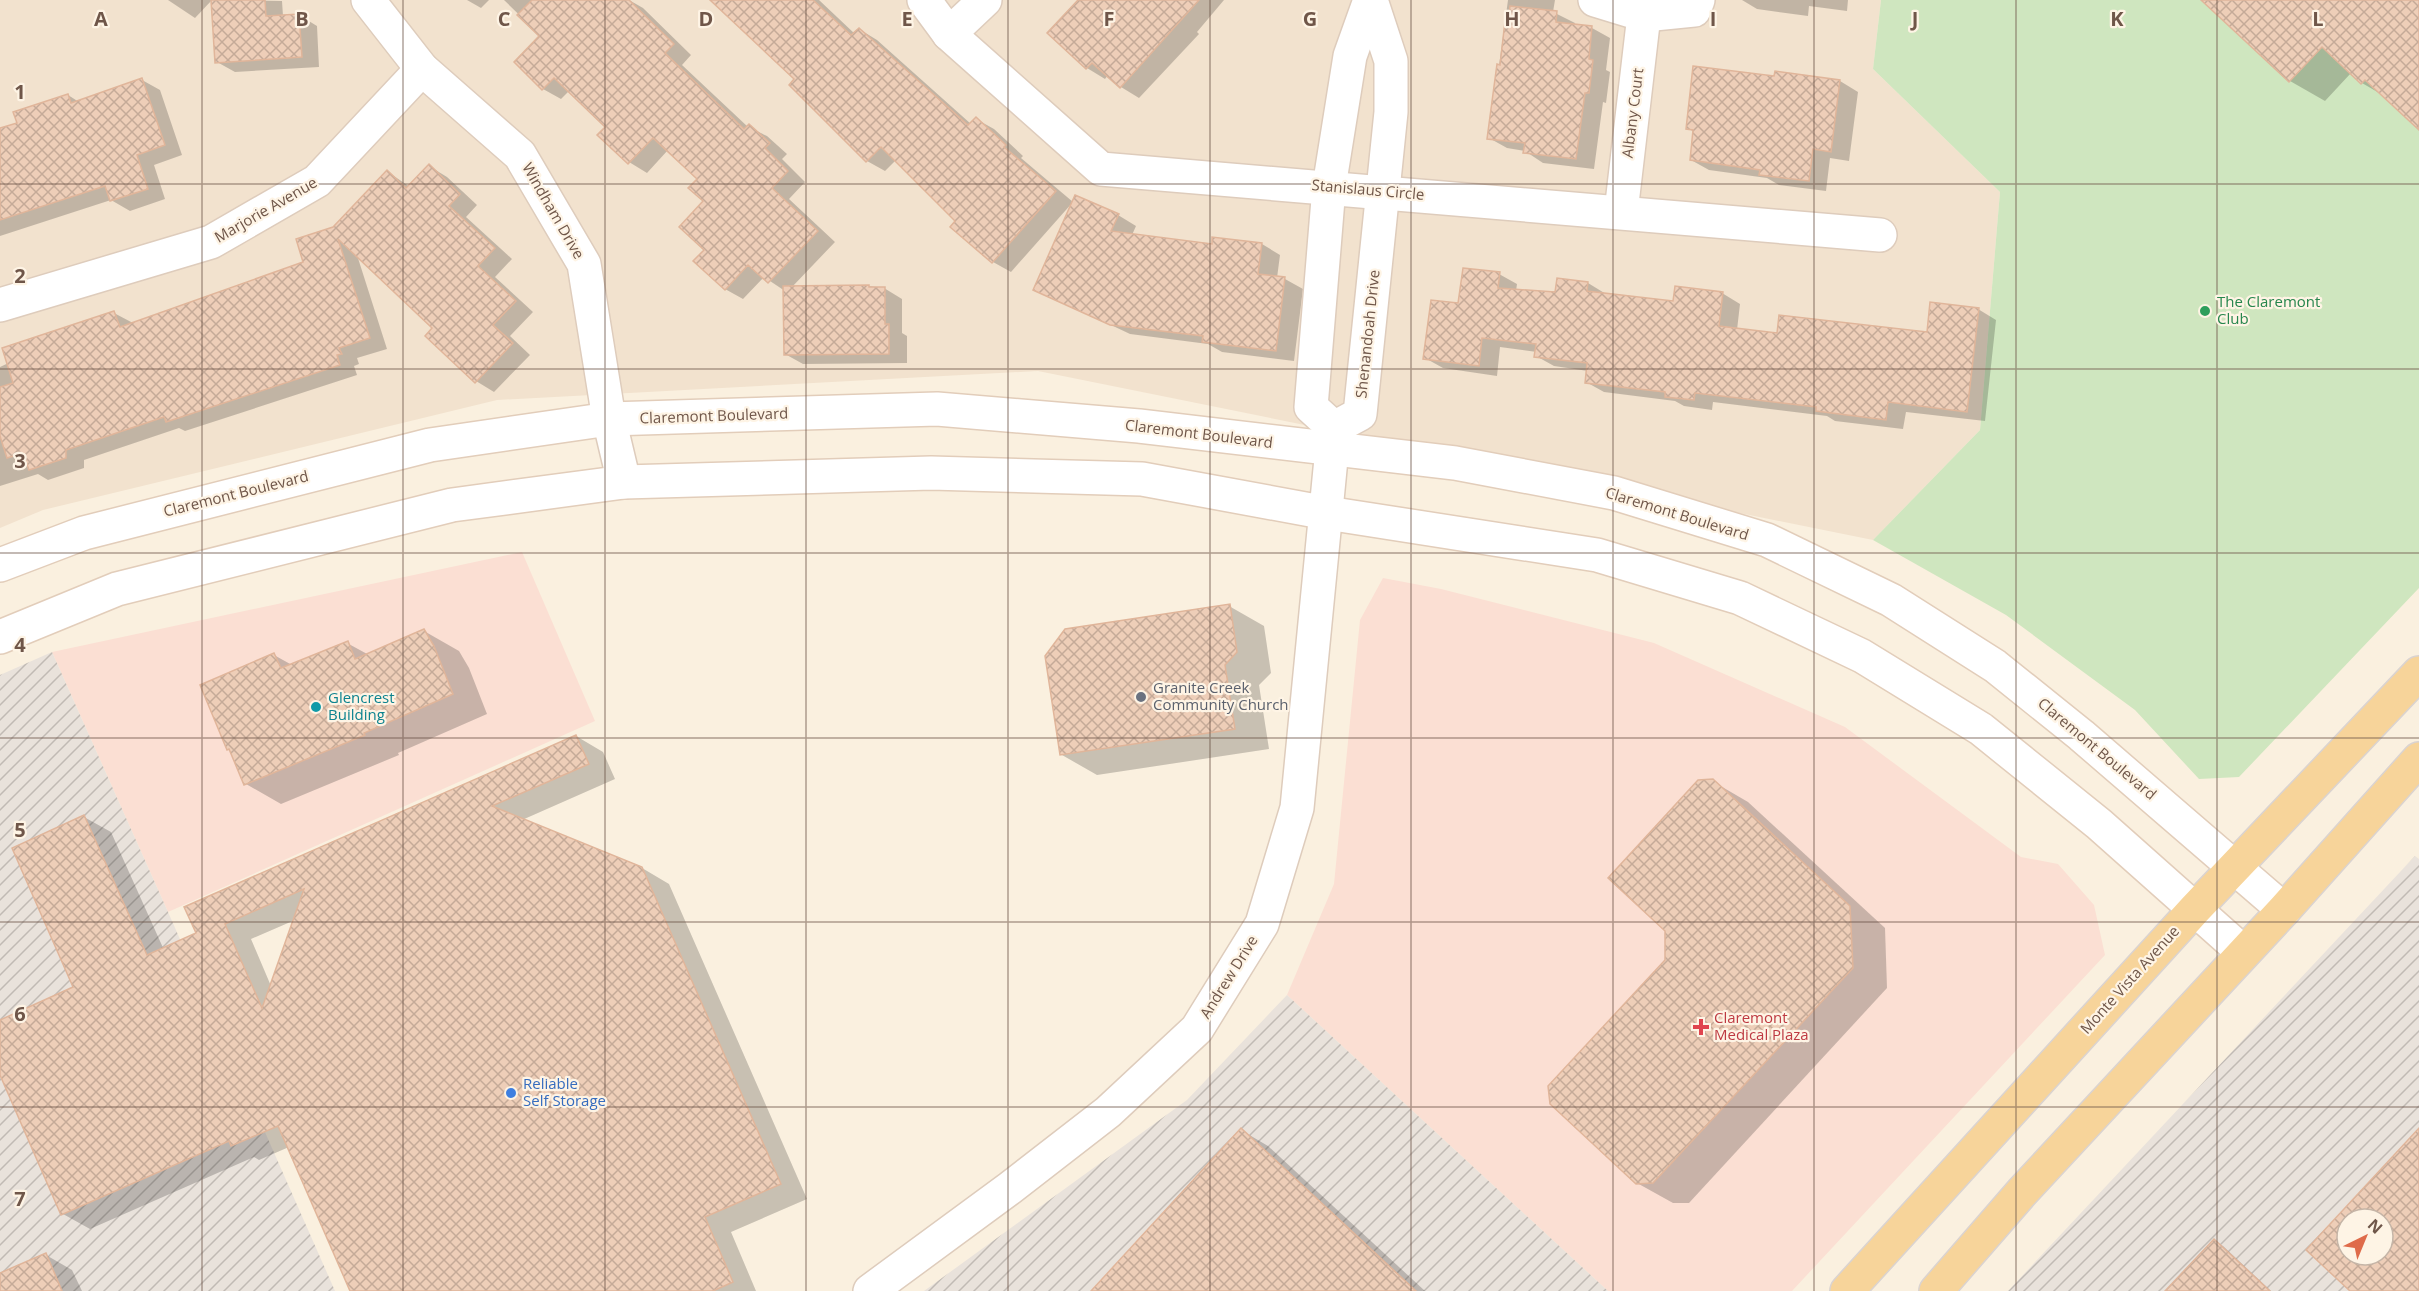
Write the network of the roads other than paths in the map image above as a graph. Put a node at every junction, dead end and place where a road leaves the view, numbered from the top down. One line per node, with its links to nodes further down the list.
1 (368, 0): 9 (main road, Windham Drive)
2 (924, 0): 8 (main road, Stanislaus Circle)
3 (985, 0): 8 (main road)
4 (1370, 0): 10 (main road, Shenandoah Drive); 11 (main road, Shenandoah Drive)
5 (1595, 0): 7 (main road)
6 (1698, 0): 7 (main road)
7 (1644, 15): 12 (main road, Albany Court)
8 (949, 34): 10 (main road, Stanislaus Circle)
9 (422, 69): 14 (main road, Marjorie Avenue); 15 (main road, Windham Drive)
10 (1329, 187): 11 (main road, Stanislaus Circle); 16 (main road, Shenandoah Drive)
11 (1382, 191): 12 (main road, Stanislaus Circle); 16 (main road, Shenandoah Drive)
12 (1621, 212): 13 (main road, Stanislaus Circle)
13 (1880, 236)
14 (0, 305)
15 (609, 419): 16 (main road, Claremont Boulevard); 17 (main road, Windham Drive); 19 (main road, Claremont Boulevard)
16 (1333, 438): 18 (main road, Andrew Drive); 23 (main road, Claremont Boulevard)
17 (624, 482): 18 (main road); 20 (main road)
18 (1327, 513): 24 (main road); 27 (main road, Andrew Drive)
19 (0, 565)
20 (0, 637)
21 (2419, 673): 23 (main road, Monte Vista Avenue)
22 (2419, 759): 25 (main road)
23 (2235, 867): 24 (main road, Monte Vista Avenue); 25 (main road, Claremont Boulevard)
24 (2194, 909): 26 (main road); 28 (main road, Monte Vista Avenue)
25 (2284, 910): 26 (main road)
26 (2243, 952): 29 (main road)
27 (870, 1291)
28 (1846, 1291)
29 (1936, 1291)

